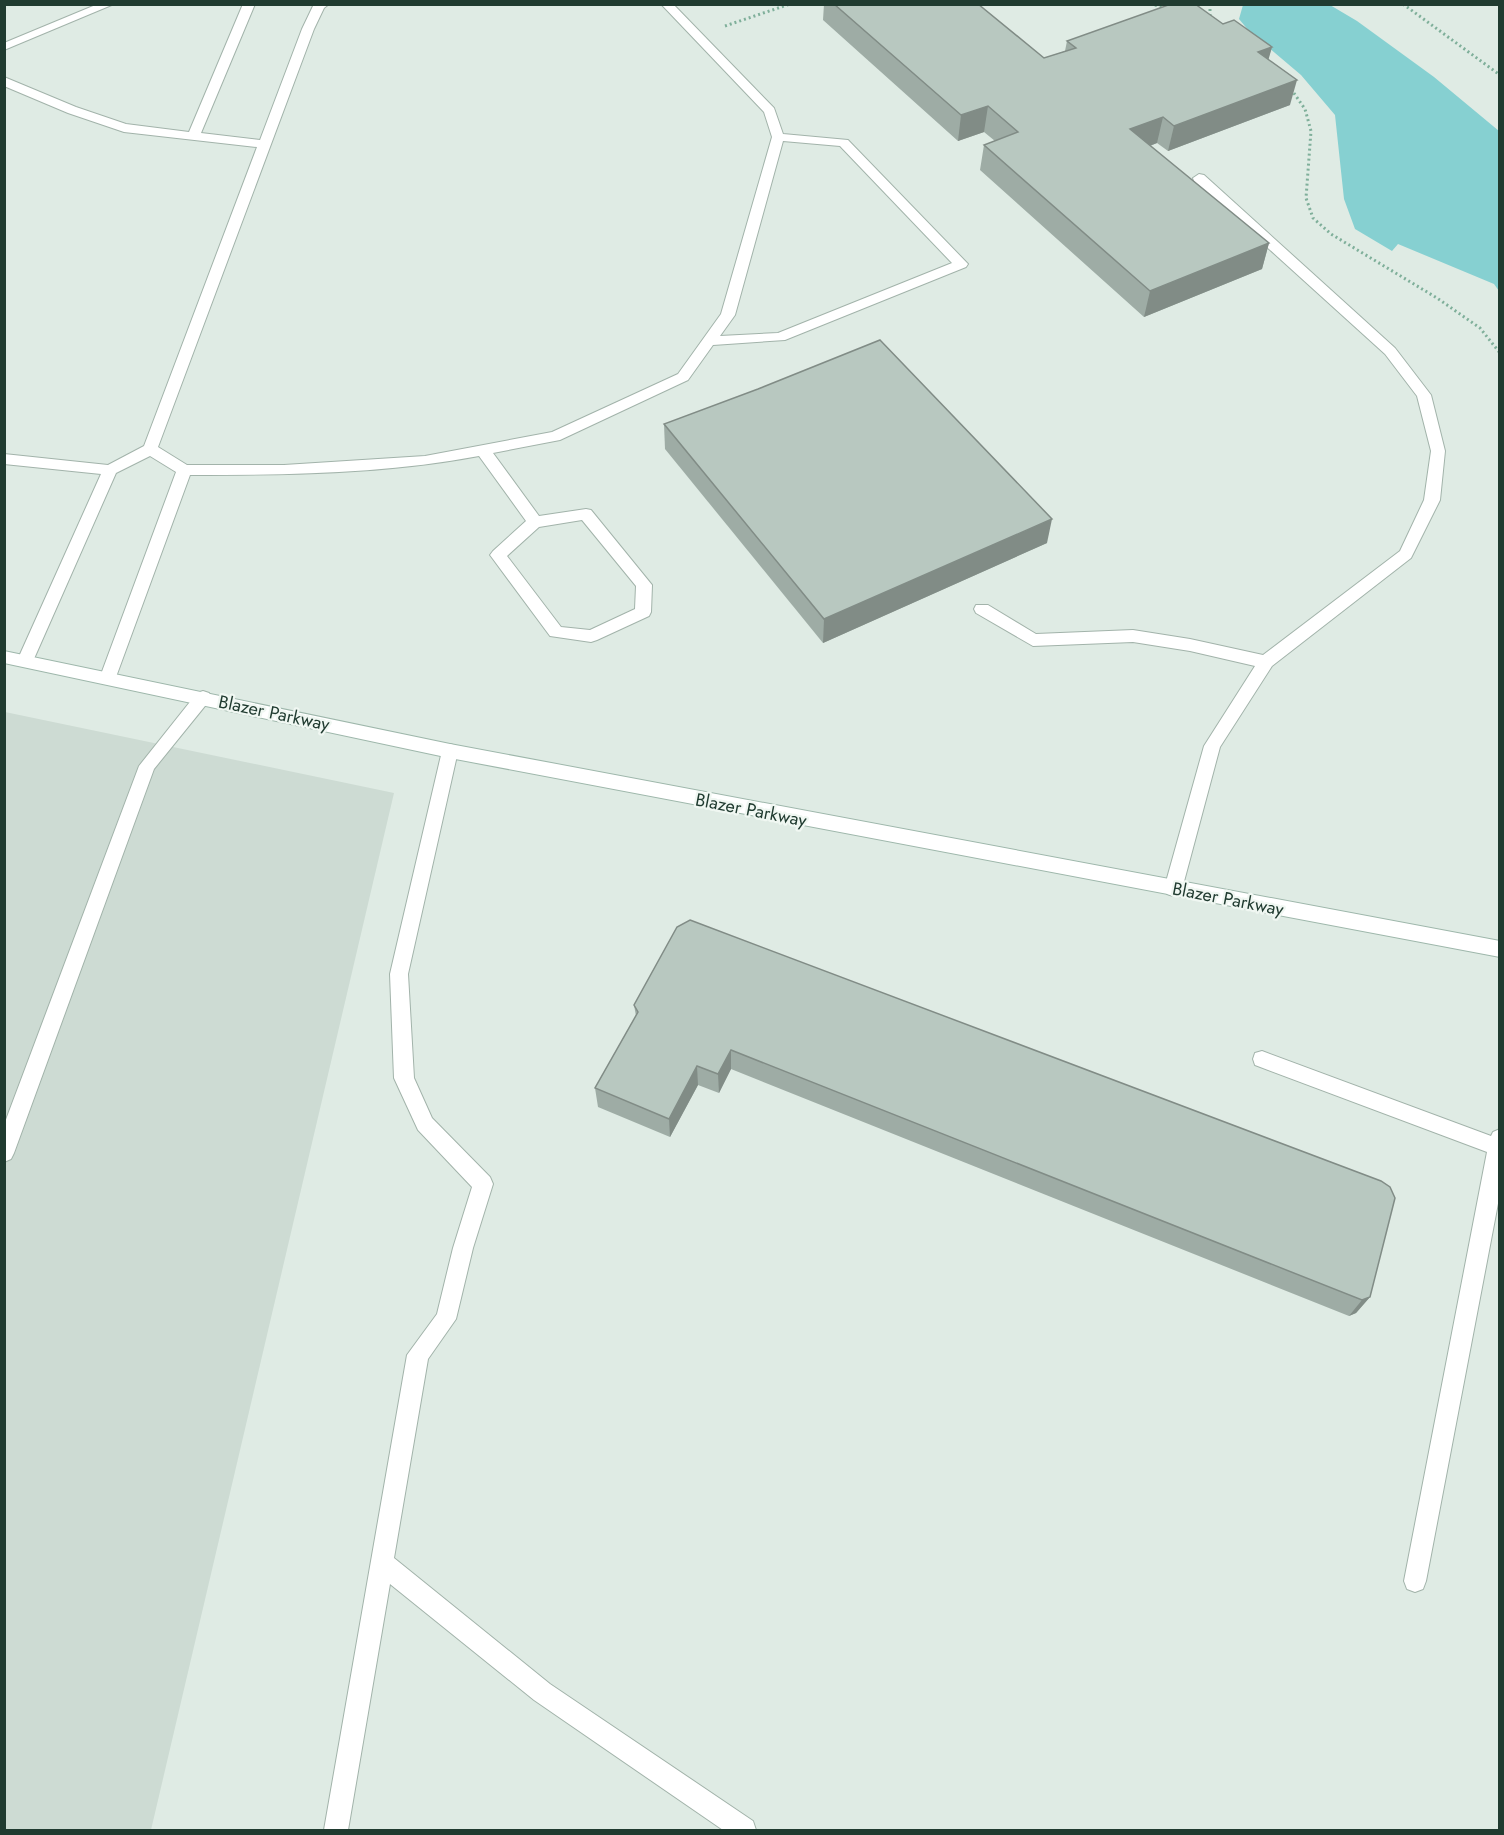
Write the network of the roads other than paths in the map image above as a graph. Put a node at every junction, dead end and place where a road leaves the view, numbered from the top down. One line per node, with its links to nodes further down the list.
1 (109, 4): 5 (street)
2 (249, 4): 7 (street)
3 (324, 4): 9 (street)
4 (666, 4): 8 (street)
5 (4, 47)
6 (4, 81): 7 (street)
7 (193, 137): 9 (street)
8 (778, 137): 11 (street); 11 (street)
9 (264, 144): 12 (street)
10 (1199, 178): 21 (street)
11 (709, 341): 13 (street)
12 (150, 449): 15 (street); 16 (street)
13 (483, 450): 16 (street); 17 (street)
14 (4, 459): 15 (street)
15 (110, 470): 20 (street)
16 (184, 470): 22 (street)
17 (535, 522): 17 (street)
18 (982, 609): 21 (street)
19 (4, 657): 20 (street, Blazer Parkway)
20 (25, 661): 22 (street, Blazer Parkway)
21 (1266, 662): 25 (street)
22 (108, 677): 23 (street, Blazer Parkway)
23 (203, 697): 24 (street, Blazer Parkway); 29 (street)
24 (450, 752): 25 (street, Blazer Parkway); 30 (street)
25 (1173, 889): 26 (street, Blazer Parkway)
26 (1500, 950)
27 (1262, 1059): 28 (street)
28 (1499, 1142): 31 (street)
29 (4, 1153)
30 (382, 1563): 32 (street); 33 (street)
31 (1415, 1581)
32 (336, 1830)
33 (744, 1830)

